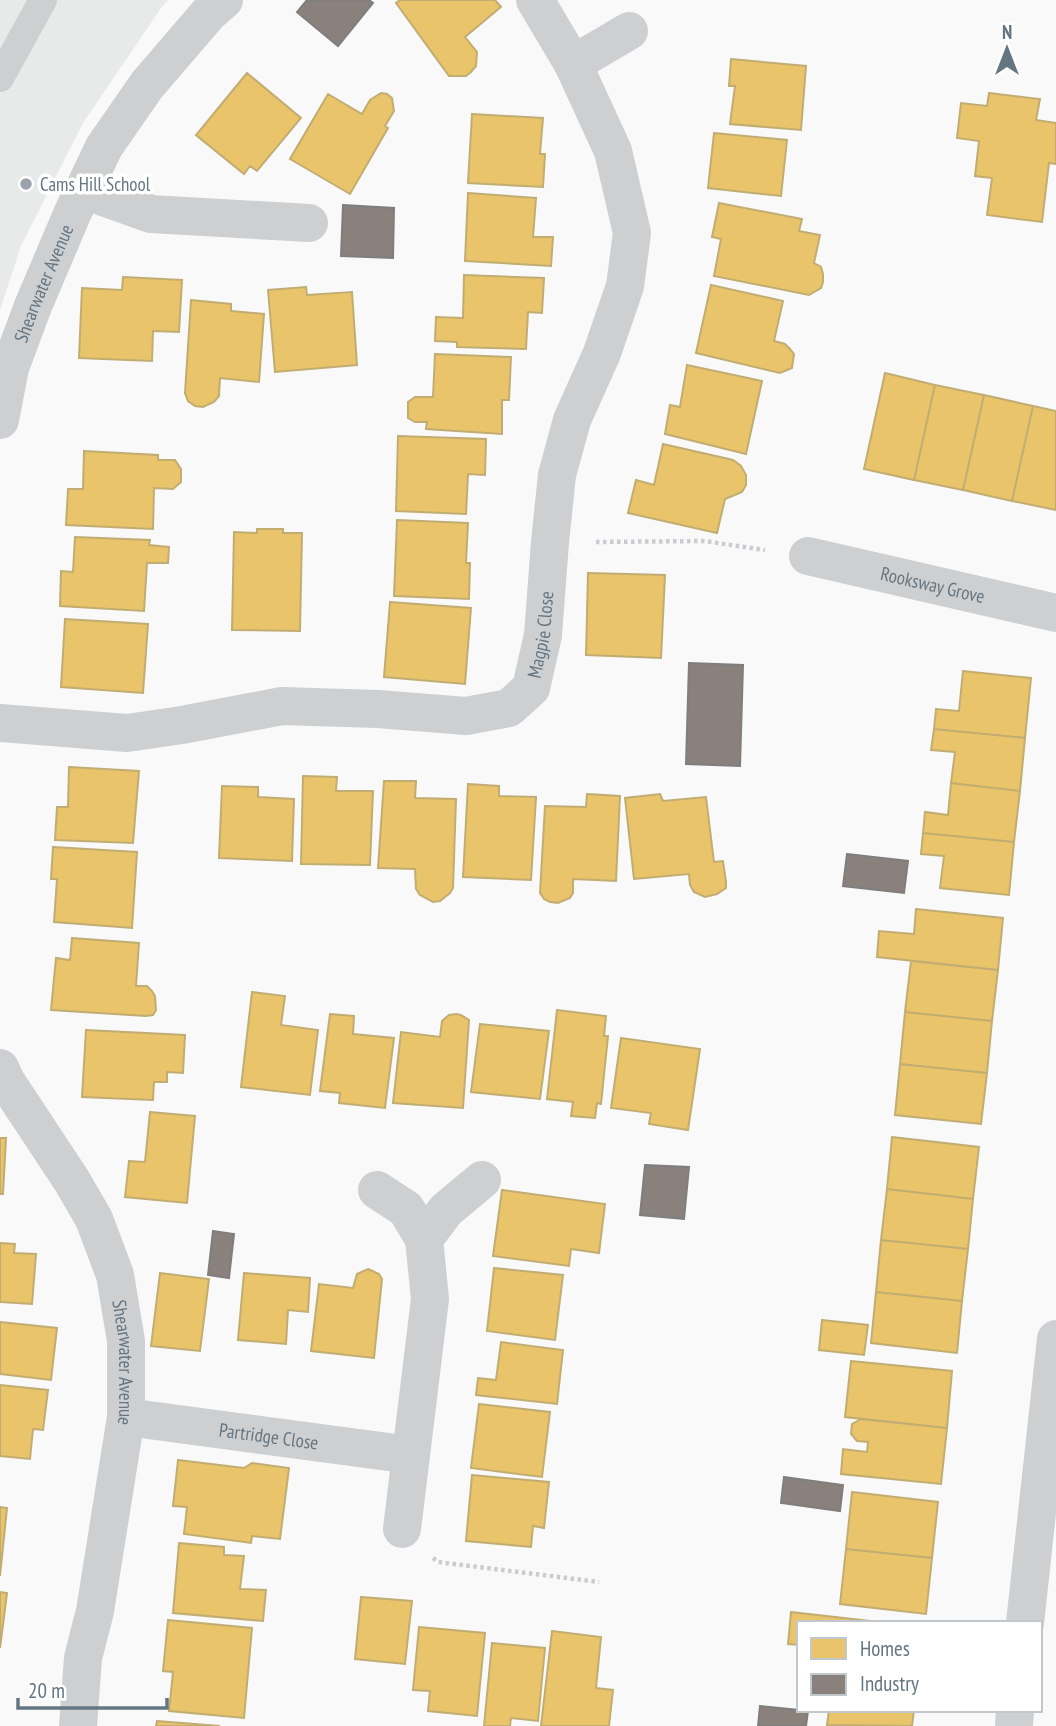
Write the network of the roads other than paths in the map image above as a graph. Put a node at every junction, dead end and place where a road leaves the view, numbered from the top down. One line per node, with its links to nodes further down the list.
1 (43, 0): 6 (lane)
2 (224, 0): 7 (street, Shearwater Avenue)
3 (535, 0): 5 (street, Magpie Close)
4 (629, 31): 5 (street)
5 (573, 64): 13 (street, Magpie Close)
6 (0, 78)
7 (84, 190): 8 (street); 9 (street, Shearwater Avenue)
8 (309, 223)
9 (4, 378): 10 (street, Shearwater Avenue)
10 (0, 420)
11 (808, 556): 12 (street, Rooksway Grove)
12 (1056, 614)
13 (0, 723)
14 (0, 1068): 19 (street, Shearwater Avenue)
15 (482, 1180): 17 (street)
16 (377, 1191): 17 (street)
17 (424, 1239): 20 (street)
18 (1056, 1339): 22 (street)
19 (126, 1417): 20 (street, Partridge Close); 23 (street, Shearwater Avenue)
20 (411, 1455): 21 (street)
21 (402, 1529)
22 (1025, 1621)
23 (78, 1726)

